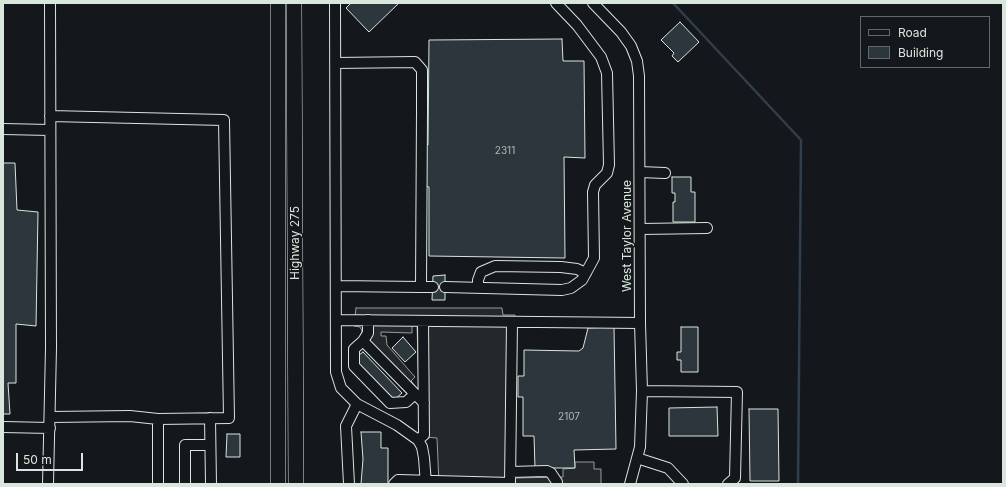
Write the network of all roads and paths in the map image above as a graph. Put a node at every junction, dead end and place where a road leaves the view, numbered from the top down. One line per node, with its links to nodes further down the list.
1 (50, 3): 8 (street)
2 (278, 3): 47 (highway, Highway 275)
3 (294, 3): 48 (highway, Highway 275)
4 (335, 3): 7 (street)
5 (556, 3): 15 (street)
6 (593, 3): 11 (street, West Taylor Avenue)
7 (334, 64): 16 (street); 17 (street)
8 (50, 116): 10 (street); 32 (street)
9 (3, 129): 10 (street)
10 (50, 130): 31 (street)
11 (640, 172): 12 (street); 14 (street, West Taylor Avenue)
12 (664, 173)
13 (707, 228): 14 (street)
14 (641, 229): 25 (street, West Taylor Avenue)
15 (586, 273): 20 (street); 20 (street)
16 (336, 286): 17 (street); 21 (street)
17 (421, 287): 18 (street)
18 (433, 287)
19 (445, 287): 20 (street)
20 (478, 288)
21 (336, 320): 22 (street); 29 (street)
22 (368, 320): 23 (street); 26 (street)
23 (423, 321): 24 (street); 30 (street)
24 (512, 322): 25 (street); 39 (street)
25 (640, 323): 27 (street, West Taylor Avenue)
26 (363, 340): 28 (street); 28 (street)
27 (642, 391): 38 (street, West Taylor Avenue); 53 (street)
28 (415, 394): 30 (street)
29 (357, 404): 36 (street); 49 (street)
30 (424, 404): 36 (street)
31 (50, 417): 33 (street); 35 (street)
32 (210, 418): 33 (street); 37 (street)
33 (158, 419): 44 (street)
34 (3, 426): 35 (street)
35 (50, 428): 43 (street)
36 (418, 440): 41 (street)
37 (210, 445): 45 (street); 46 (street)
38 (637, 458): 51 (street, West Taylor Avenue); 52 (street)
39 (510, 472): 40 (street); 42 (street)
40 (557, 482)
41 (426, 483): 42 (street); 50 (street)
42 (510, 483)
43 (48, 484)
44 (158, 484)
45 (185, 484)
46 (211, 484)
47 (278, 484)
48 (296, 484)
49 (348, 484)
50 (394, 484)
51 (630, 484)
52 (683, 484)
53 (728, 484)

